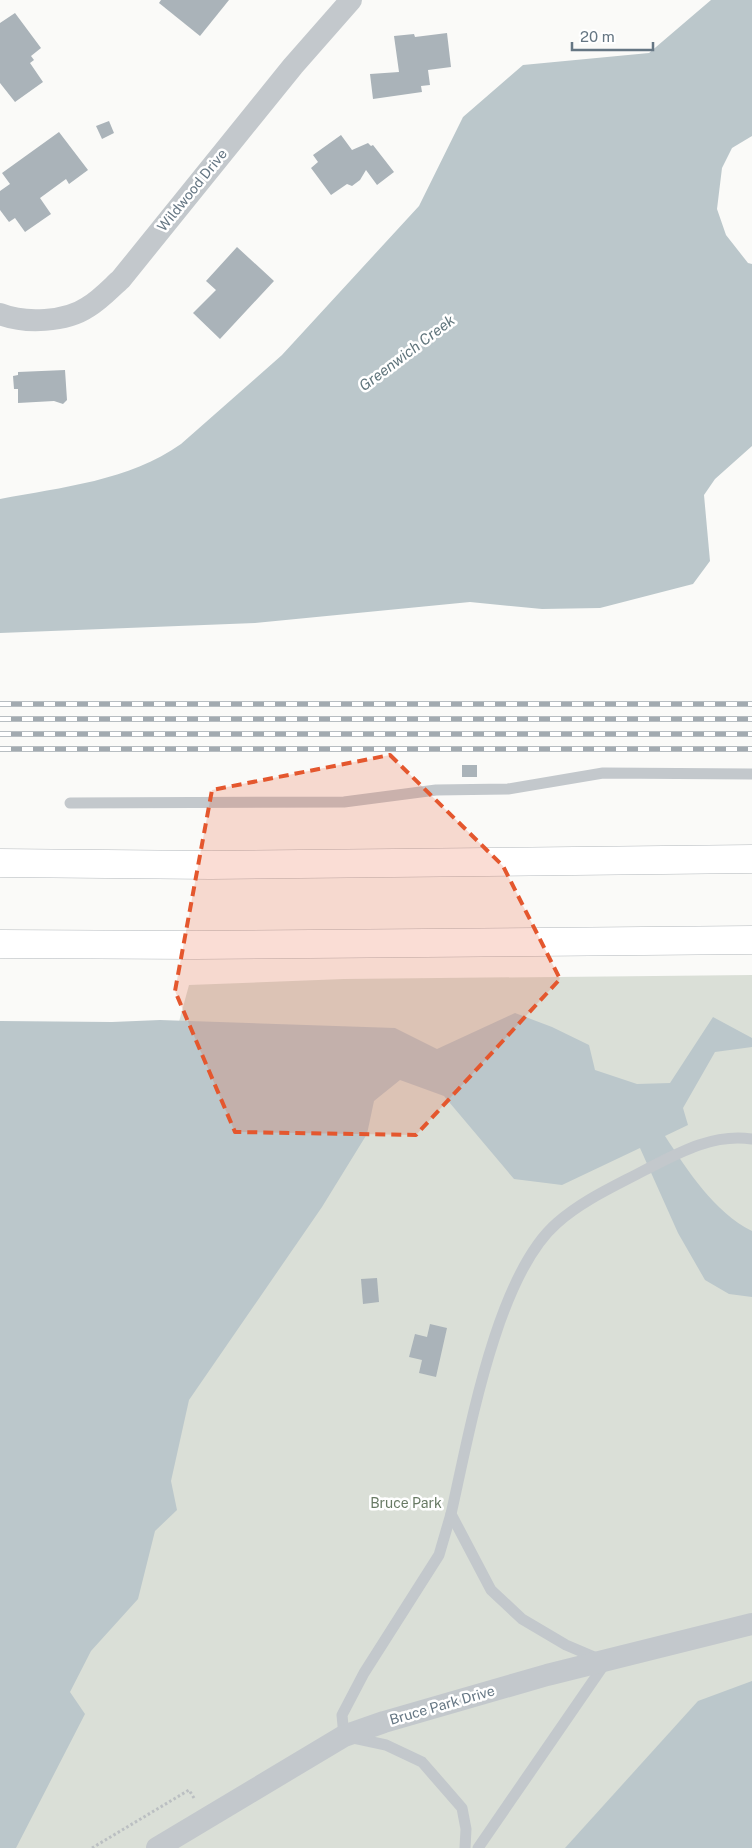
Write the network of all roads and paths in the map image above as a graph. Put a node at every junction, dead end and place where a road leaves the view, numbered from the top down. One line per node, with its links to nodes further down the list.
1 (351, 0): 2 (street, Wildwood Drive)
2 (0, 314)
3 (752, 774): 4 (lane)
4 (70, 803)
5 (752, 859): 6 (highway)
6 (0, 863)
7 (752, 940): 8 (highway)
8 (0, 944)
9 (752, 1139): 10 (lane)
10 (451, 1514): 12 (lane); 13 (lane)
11 (752, 1624): 12 (street, Bruce Park Drive)
12 (606, 1662): 13 (street, Bruce Park Drive); 18 (lane)
13 (344, 1736): 16 (street, Bruce Park Drive); 17 (lane)
14 (198, 1806): 15 (path)
15 (92, 1848)
16 (157, 1848)
17 (465, 1848)
18 (478, 1848)

